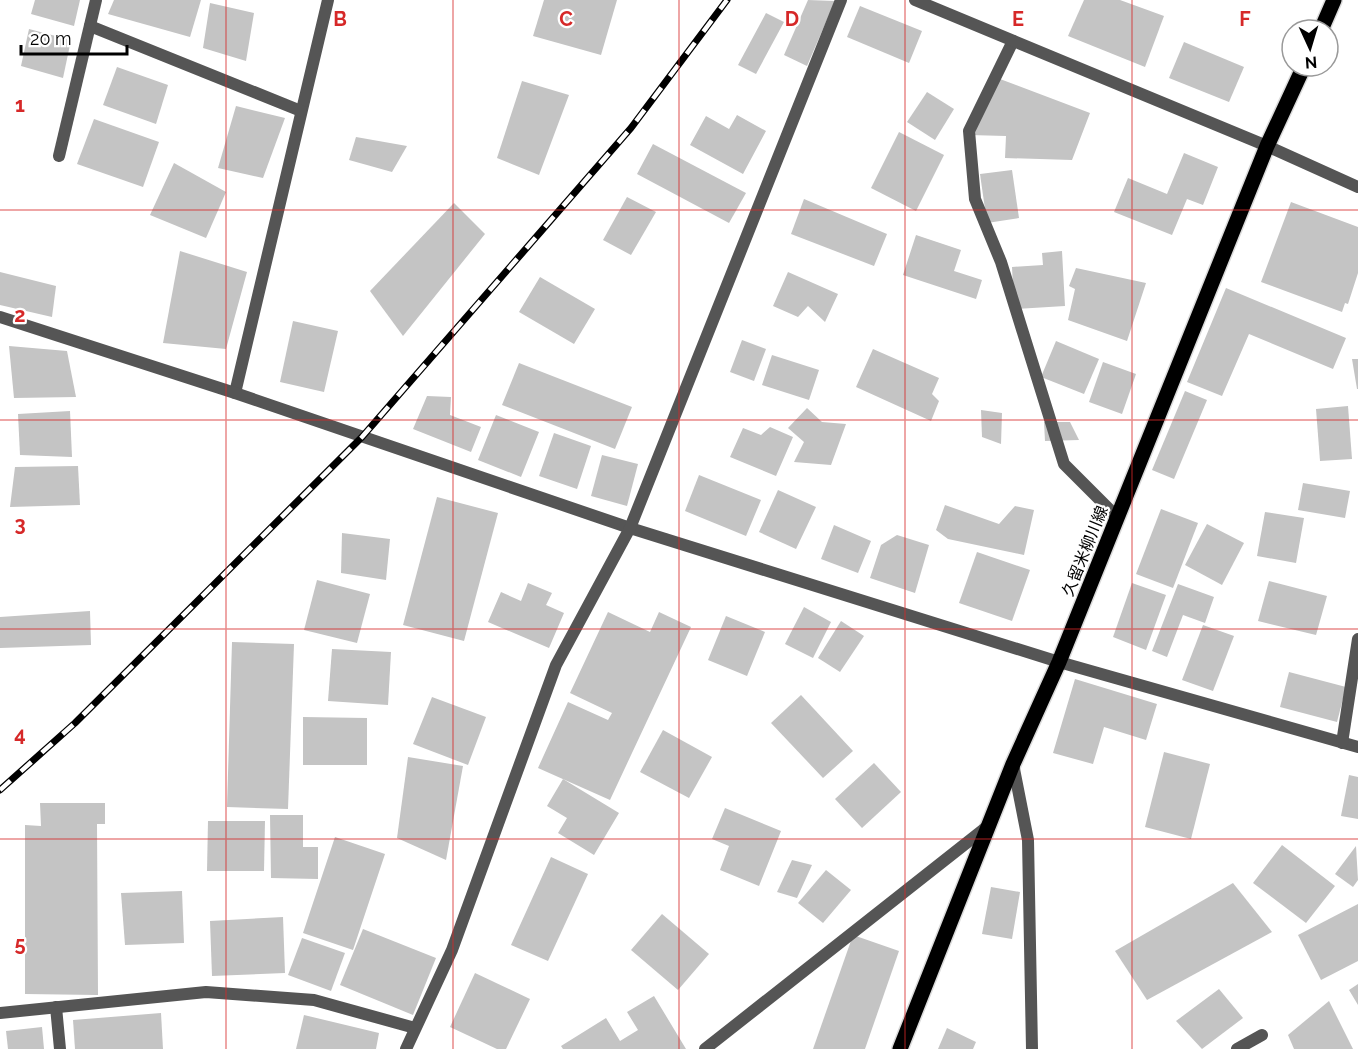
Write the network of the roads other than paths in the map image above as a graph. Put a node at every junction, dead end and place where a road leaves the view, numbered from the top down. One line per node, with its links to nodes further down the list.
1 (96, 0): 7 (street)
2 (328, 0): 10 (street)
3 (841, 0): 17 (street)
4 (915, 0): 8 (street)
5 (1335, 0): 6 (main road)
6 (1327, 18)
7 (90, 26): 10 (street); 12 (street)
8 (1013, 40): 11 (street); 16 (street)
9 (1298, 78): 11 (main road, 久留米柳川線)
10 (301, 111): 15 (street)
11 (1267, 146): 13 (street); 16 (main road, 久留米柳川線)
12 (59, 156)
13 (1358, 187)
14 (0, 317): 15 (street)
15 (235, 393): 17 (street)
16 (1117, 517): 19 (main road, 久留米柳川線)
17 (630, 528): 19 (street); 26 (street)
18 (1358, 639): 20 (street)
19 (1059, 662): 20 (street); 22 (main road, 久留米柳川線)
20 (1342, 743): 21 (street)
21 (1358, 747)
22 (1013, 764): 23 (main road, 久留米柳川線); 32 (street)
23 (989, 825): 30 (street); 31 (main road, 久留米柳川線)
24 (56, 1007): 25 (street); 26 (street); 28 (street)
25 (0, 1013)
26 (416, 1028): 29 (street)
27 (1262, 1035): 33 (street)
28 (60, 1049)
29 (406, 1049)
30 (705, 1049)
31 (900, 1049)
32 (1032, 1049)
33 (1237, 1049)

